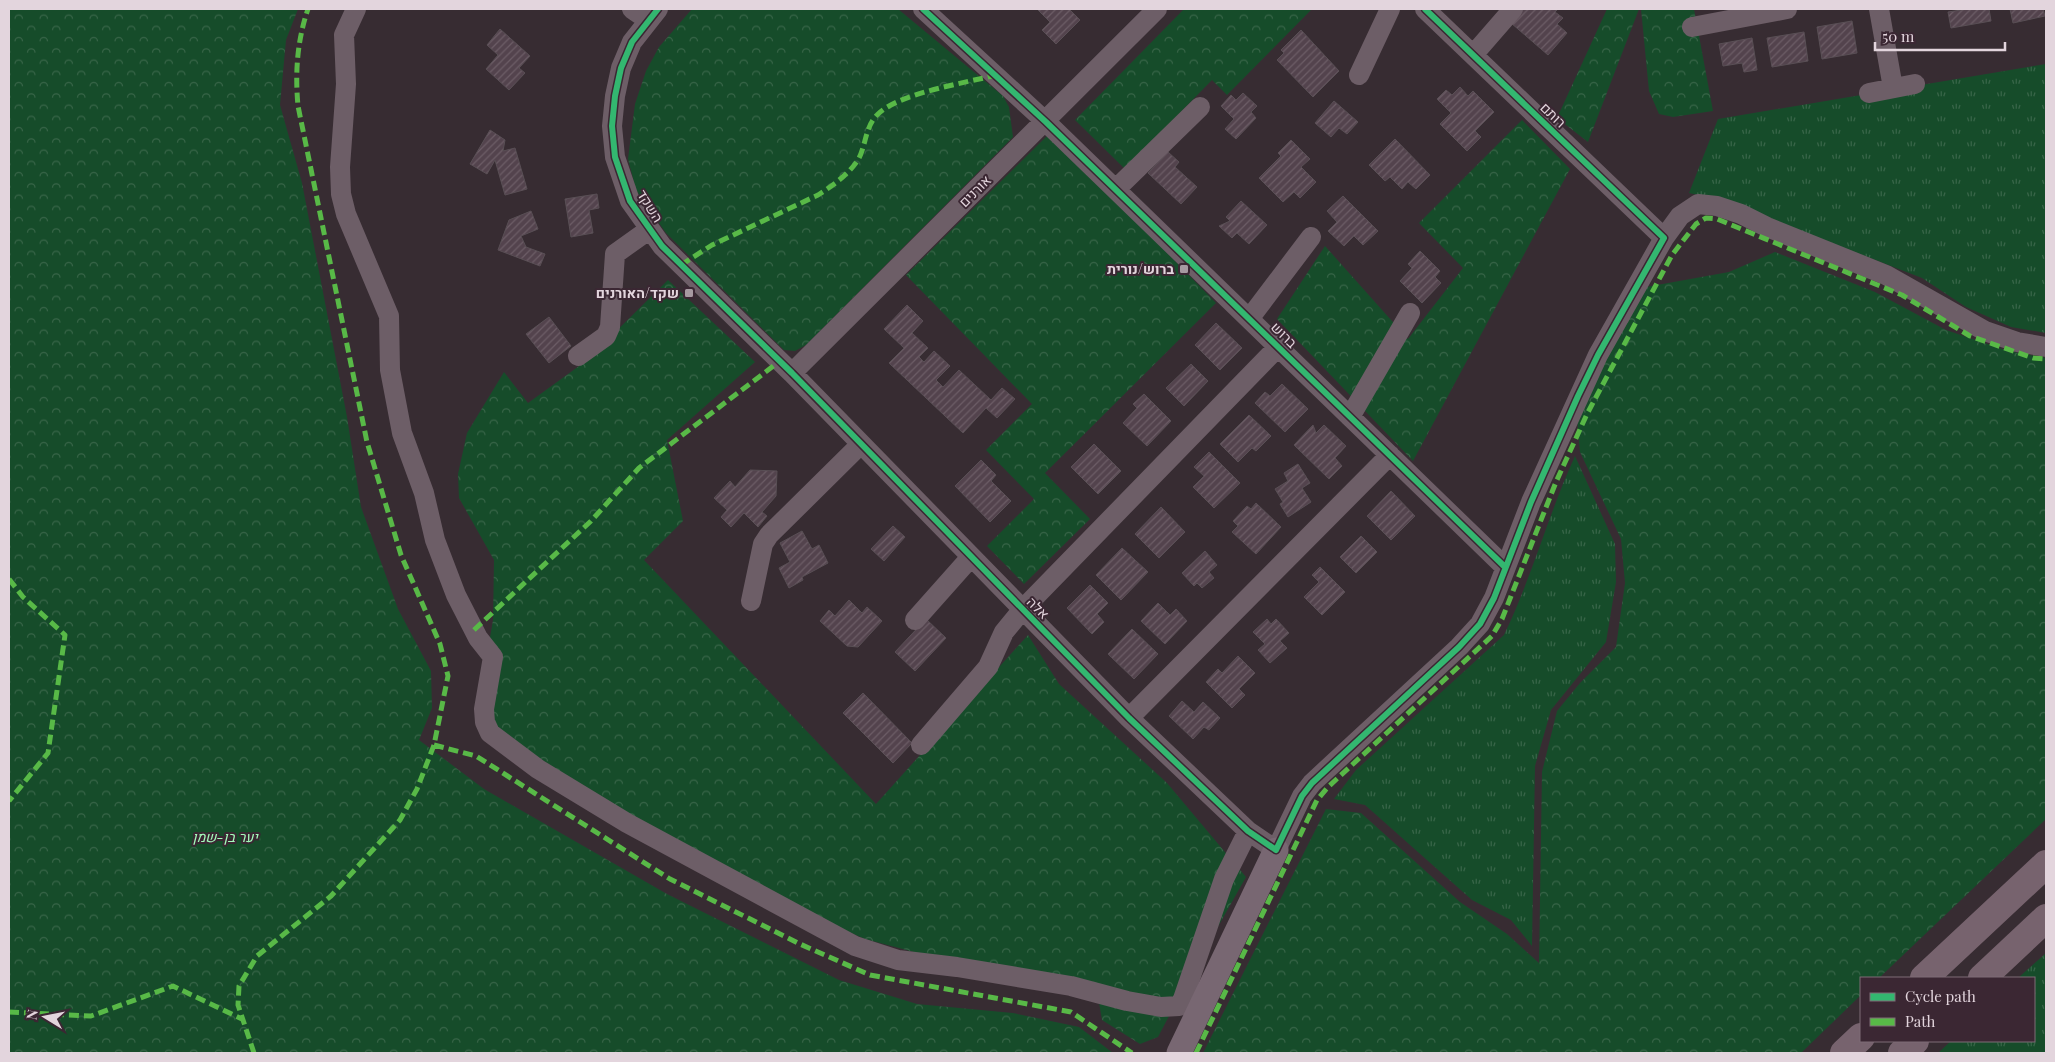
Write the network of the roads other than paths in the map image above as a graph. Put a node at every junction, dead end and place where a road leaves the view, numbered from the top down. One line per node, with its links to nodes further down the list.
1 (356, 9): 38 (street)
2 (923, 9): 17 (street)
3 (1157, 9): 17 (street, אורנים)
4 (1390, 9): 12 (street)
5 (1425, 9): 11 (street, רותם)
6 (1513, 9): 11 (street)
7 (1787, 9): 10 (street)
8 (1879, 9): 14 (street)
9 (646, 13): 19 (street, השקד)
10 (1692, 27)
11 (1473, 55): 21 (street, רותם)
12 (1359, 75)
13 (1915, 84): 14 (street)
14 (1893, 88): 15 (street)
15 (1869, 93)
16 (1200, 107): 18 (street)
17 (1046, 122): 18 (street, ברוש); 27 (street, אורנים)
18 (1116, 189): 23 (street, ברוש)
19 (650, 229): 26 (street); 27 (street, השקד)
20 (1311, 237): 23 (street)
21 (1664, 238): 25 (street); 32 (street)
22 (1410, 313): 28 (street)
23 (1250, 319): 24 (street, ברוש)
24 (1278, 346): 28 (street, ברוש); 34 (street)
25 (2046, 347)
26 (578, 356)
27 (792, 373): 29 (street, אלה)
28 (1350, 417): 30 (street, ברוש)
29 (861, 444): 31 (street, אלה); 33 (street)
30 (1390, 455): 32 (street, ברוש); 36 (street)
31 (971, 558): 34 (street, אלה); 35 (street)
32 (1505, 567): 39 (street)
33 (751, 601)
34 (1022, 610): 36 (street, אלה); 37 (street)
35 (915, 620)
36 (1129, 718): 38 (street, אלה)
37 (922, 745)
38 (1248, 831): 39 (street, אלה)
39 (1276, 850): 46 (main road)
40 (2046, 864): 42 (highway)
41 (2046, 918): 43 (highway)
42 (1925, 977)
43 (1983, 977)
44 (1860, 1038): 47 (highway)
45 (1914, 1042): 48 (highway)
46 (1179, 1053)
47 (1844, 1053)
48 (1902, 1053)

